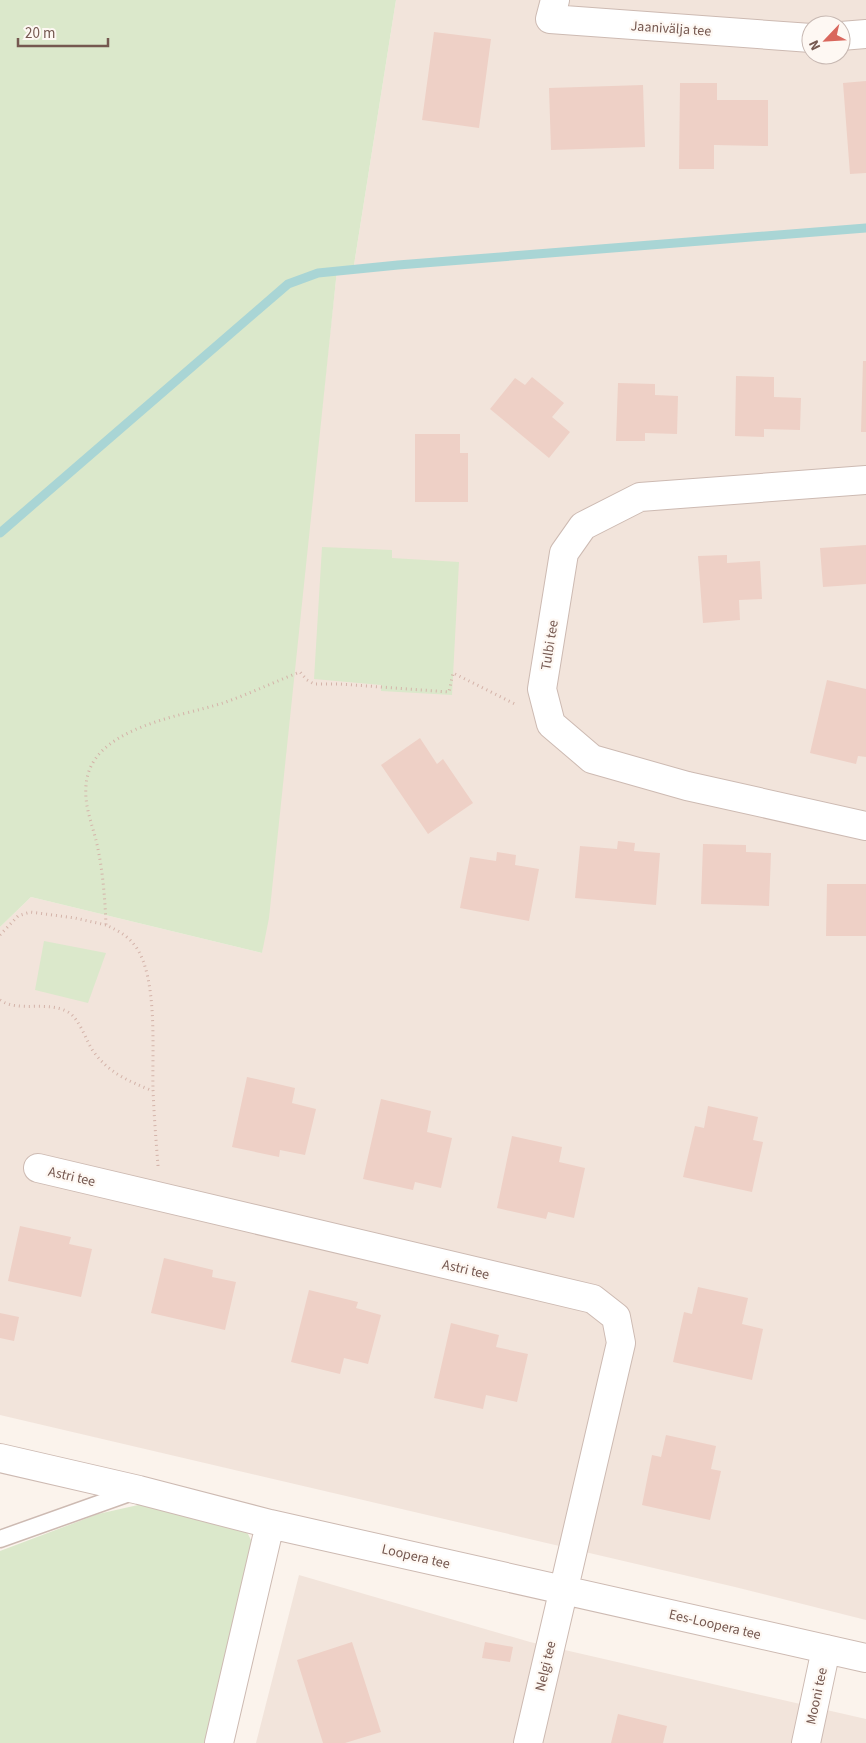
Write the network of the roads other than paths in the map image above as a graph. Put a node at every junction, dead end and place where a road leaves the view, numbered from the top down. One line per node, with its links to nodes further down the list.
1 (554, 0): 4 (street, Jaanivälja tee)
2 (866, 34): 3 (street)
3 (851, 35)
4 (801, 37)
5 (866, 480): 6 (street, Tulbi tee)
6 (866, 826)
7 (38, 1168): 12 (street, Astri tee)
8 (0, 1458): 9 (street, Loopera tee)
9 (139, 1490): 10 (street, Loopera tee); 11 (lane)
10 (270, 1524): 12 (street, Loopera tee); 15 (street)
11 (0, 1539)
12 (563, 1589): 13 (street, Ees-Loopera tee); 16 (street, Nelgi tee)
13 (826, 1649): 14 (street, Ees-Loopera tee); 17 (street, Mooni tee)
14 (866, 1658)
15 (219, 1743)
16 (528, 1743)
17 (806, 1743)

